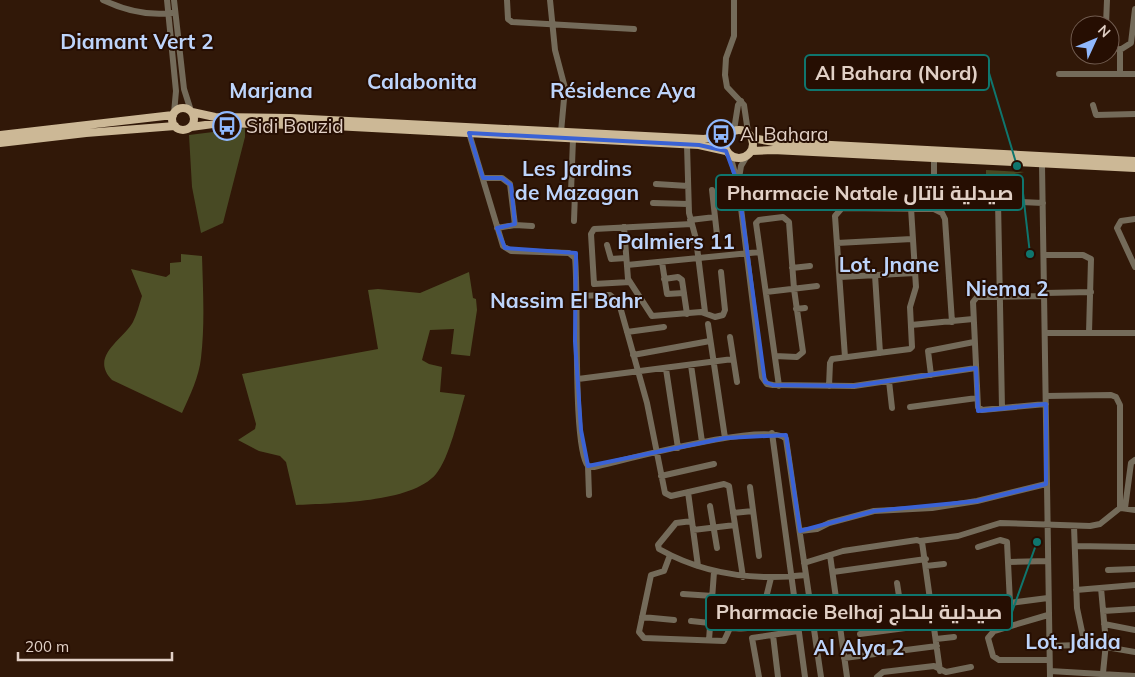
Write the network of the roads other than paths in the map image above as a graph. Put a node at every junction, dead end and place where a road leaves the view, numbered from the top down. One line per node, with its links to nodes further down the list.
1 (103, 0): 9 (street)
2 (167, 0): 9 (street)
3 (174, 0): 9 (street)
4 (507, 0): 11 (street)
5 (550, 0): 11 (street)
6 (734, 0): 18 (street)
7 (1107, 0): 10 (street)
8 (1135, 9): 13 (street)
9 (172, 13): 20 (street); 21 (street)
10 (1106, 15)
11 (552, 24): 12 (street); 25 (street)
12 (634, 30)
13 (1120, 50)
14 (1120, 65): 16 (street)
15 (1059, 74): 16 (street)
16 (1120, 74): 17 (street)
17 (1135, 74)
18 (741, 101): 27 (street); 29 (street)
19 (1093, 105): 22 (street)
20 (191, 112): 21 (main road); 24 (main road); 25 (main road)
21 (174, 114): 23 (main road); 28 (main road)
22 (1135, 114)
23 (175, 126): 24 (main road); 31 (main road)
24 (191, 127): 26 (main road)
25 (561, 132): 27 (main road)
26 (469, 133): 30 (main road); 39 (street)
27 (731, 133): 29 (main road); 33 (main road)
28 (0, 135)
29 (750, 135): 34 (main road); 36 (main road)
30 (573, 139): 32 (main road); 44 (street)
31 (0, 143)
32 (687, 145): 33 (main road); 42 (street)
33 (728, 153): 34 (main road); 41 (street)
34 (750, 153): 35 (main road); 41 (street)
35 (934, 158): 37 (main road); 52 (street)
36 (1135, 161)
37 (1042, 165): 38 (main road); 49 (street)
38 (1135, 168)
39 (483, 178): 57 (street); 60 (street)
40 (656, 184): 42 (street)
41 (738, 184): 68 (street)
42 (688, 186): 50 (street)
43 (712, 190): 53 (street)
44 (570, 193): 45 (street); 55 (street)
45 (587, 193)
46 (962, 199): 47 (street)
47 (998, 201): 49 (street); 90 (street)
48 (653, 202): 50 (street)
49 (1043, 203): 69 (street)
50 (688, 204): 56 (street)
51 (911, 208): 52 (street); 63 (street); 64 (street)
52 (934, 209): 96 (street)
53 (715, 217): 56 (street); 61 (street)
54 (1135, 219): 70 (street)
55 (574, 221)
56 (691, 222): 59 (street); 62 (street)
57 (515, 225): 58 (street); 60 (street)
58 (532, 226)
59 (624, 227): 72 (street); 82 (street)
60 (497, 228): 89 (street)
61 (717, 236)
62 (696, 239): 66 (street); 71 (street)
63 (912, 239): 64 (street); 78 (street)
64 (837, 244): 80 (street)
65 (607, 245): 72 (street)
66 (643, 246)
67 (760, 252): 68 (street); 76 (street); 85 (street)
68 (746, 254): 71 (street); 121 (street)
69 (1044, 255): 86 (street); 88 (street)
70 (1133, 256): 75 (street)
71 (698, 259): 73 (street); 93 (street)
72 (627, 262): 73 (street); 82 (street)
73 (662, 262): 81 (street)
74 (810, 266): 76 (street)
75 (1135, 267)
76 (792, 268): 84 (street)
77 (721, 272): 93 (street)
78 (915, 273): 79 (street); 98 (street)
79 (875, 275): 80 (street); 107 (street)
80 (840, 277): 110 (street)
81 (664, 279): 87 (street); 87 (street)
82 (630, 282): 94 (street)
83 (817, 286): 84 (street)
84 (794, 289): 85 (street); 92 (street)
85 (766, 292): 109 (street)
86 (1091, 292): 88 (street); 101 (street)
87 (684, 293): 94 (street)
88 (1045, 294): 90 (street); 103 (street)
89 (576, 296): 100 (street); 118 (street)
90 (1000, 297): 95 (street); 128 (street)
91 (805, 308): 92 (street)
92 (796, 309): 109 (street)
93 (705, 312): 94 (street)
94 (687, 314)
95 (973, 319): 96 (street); 106 (street)
96 (952, 322): 98 (street)
97 (708, 324): 105 (street)
98 (911, 325): 107 (street)
99 (664, 327): 100 (street)
100 (627, 332): 108 (street)
101 (1089, 333): 102 (street); 103 (street)
102 (1134, 333)
103 (1045, 334): 123 (street)
104 (730, 337): 111 (street)
105 (710, 341): 108 (street); 112 (street)
106 (974, 342): 115 (street); 117 (street)
107 (880, 353): 110 (street)
108 (633, 355): 116 (street)
109 (775, 356): 121 (street)
110 (846, 357): 122 (street)
111 (733, 360): 112 (street); 120 (street)
112 (713, 362): 113 (street); 130 (street)
113 (690, 365): 114 (street); 131 (street)
114 (666, 368): 116 (street); 132 (street)
115 (976, 368): 117 (street); 124 (street)
116 (638, 372): 118 (street); 133 (street)
117 (931, 375): 119 (street)
118 (578, 379): 136 (street)
119 (889, 381): 122 (street); 126 (street)
120 (737, 382)
121 (779, 386): 122 (street)
122 (829, 386)
123 (1046, 396): 125 (street); 143 (street)
124 (977, 398): 127 (street); 128 (street)
125 (1046, 404): 128 (street); 138 (street)
126 (892, 408)
127 (910, 408)
128 (1002, 408)
129 (772, 433): 130 (street); 153 (street); 174 (street)
130 (724, 438): 131 (street)
131 (702, 442): 132 (street)
132 (678, 448): 133 (street)
133 (657, 452): 136 (street); 137 (street)
134 (1135, 460): 143 (street)
135 (714, 464): 137 (street)
136 (588, 466): 141 (street)
137 (661, 476): 140 (street)
138 (1046, 484): 148 (street); 153 (street)
139 (750, 487): 145 (street)
140 (688, 492): 146 (street); 147 (street)
141 (589, 495)
142 (710, 506): 151 (street)
143 (1123, 508): 144 (street); 150 (street)
144 (1135, 510)
145 (753, 511): 146 (street); 161 (street)
146 (733, 513): 149 (street)
147 (692, 521): 152 (street); 159 (street)
148 (1048, 524): 150 (street); 154 (street); 162 (street)
149 (734, 525): 151 (street); 173 (street)
150 (1074, 526): 155 (street)
151 (713, 527): 152 (street); 158 (street)
152 (693, 530): 167 (street)
153 (800, 531): 164 (street)
154 (920, 541): 160 (street); 165 (street)
155 (1074, 546): 157 (street); 179 (street)
156 (978, 547): 163 (street)
157 (1135, 547)
158 (717, 548)
159 (670, 555): 167 (street); 192 (street)
160 (830, 555): 164 (street); 171 (street)
161 (759, 556)
162 (1048, 561): 163 (street); 182 (street)
163 (1009, 562): 184 (street)
164 (804, 563): 172 (street)
165 (926, 563): 166 (street); 171 (street); 183 (street)
166 (944, 564)
167 (698, 566): 170 (street)
168 (1108, 570): 169 (street)
169 (1135, 570)
170 (714, 572): 173 (street); 181 (street)
171 (833, 572): 190 (street)
172 (806, 574): 174 (street); 193 (street)
173 (743, 577): 175 (street)
174 (790, 577): 175 (street); 196 (street)
175 (771, 578): 201 (street)
176 (897, 583): 187 (street)
177 (1135, 585): 178 (street)
178 (1101, 588): 179 (street); 189 (street)
179 (1076, 590): 209 (street)
180 (683, 594): 181 (street)
181 (713, 596): 197 (street)
182 (1048, 598): 184 (street); 191 (street)
183 (931, 603): 187 (street); 208 (street)
184 (1010, 603): 186 (street)
185 (743, 604): 201 (street)
186 (994, 605)
187 (900, 607): 190 (street); 200 (street)
188 (1135, 609): 189 (street)
189 (1103, 611): 198 (street)
190 (838, 615): 193 (street); 212 (street)
191 (1048, 615): 209 (street); 213 (street)
192 (642, 617): 194 (street); 207 (street)
193 (812, 619): 196 (street); 222 (street)
194 (674, 620)
195 (690, 621): 197 (street)
196 (796, 621): 203 (street)
197 (710, 623): 207 (street)
198 (1104, 624): 202 (street); 210 (street)
199 (913, 627): 200 (street)
200 (904, 628): 204 (street)
201 (729, 629): 207 (street)
202 (1135, 630)
203 (798, 631): 205 (street); 221 (street)
204 (860, 634)
205 (773, 635): 219 (street); 220 (street)
206 (954, 637): 208 (street)
207 (709, 640)
208 (936, 643): 212 (street); 215 (street)
209 (1049, 646): 213 (street)
210 (1106, 647): 211 (street); 216 (street)
211 (1135, 652)
212 (844, 658): 223 (street)
213 (1049, 660): 217 (street)
214 (971, 667): 215 (street)
215 (940, 671): 224 (street)
216 (1103, 673): 217 (street); 218 (street)
217 (1050, 674)
218 (1135, 676)
219 (759, 677)
220 (778, 677)
221 (805, 677)
222 (820, 677)
223 (847, 677)
224 (876, 677)

